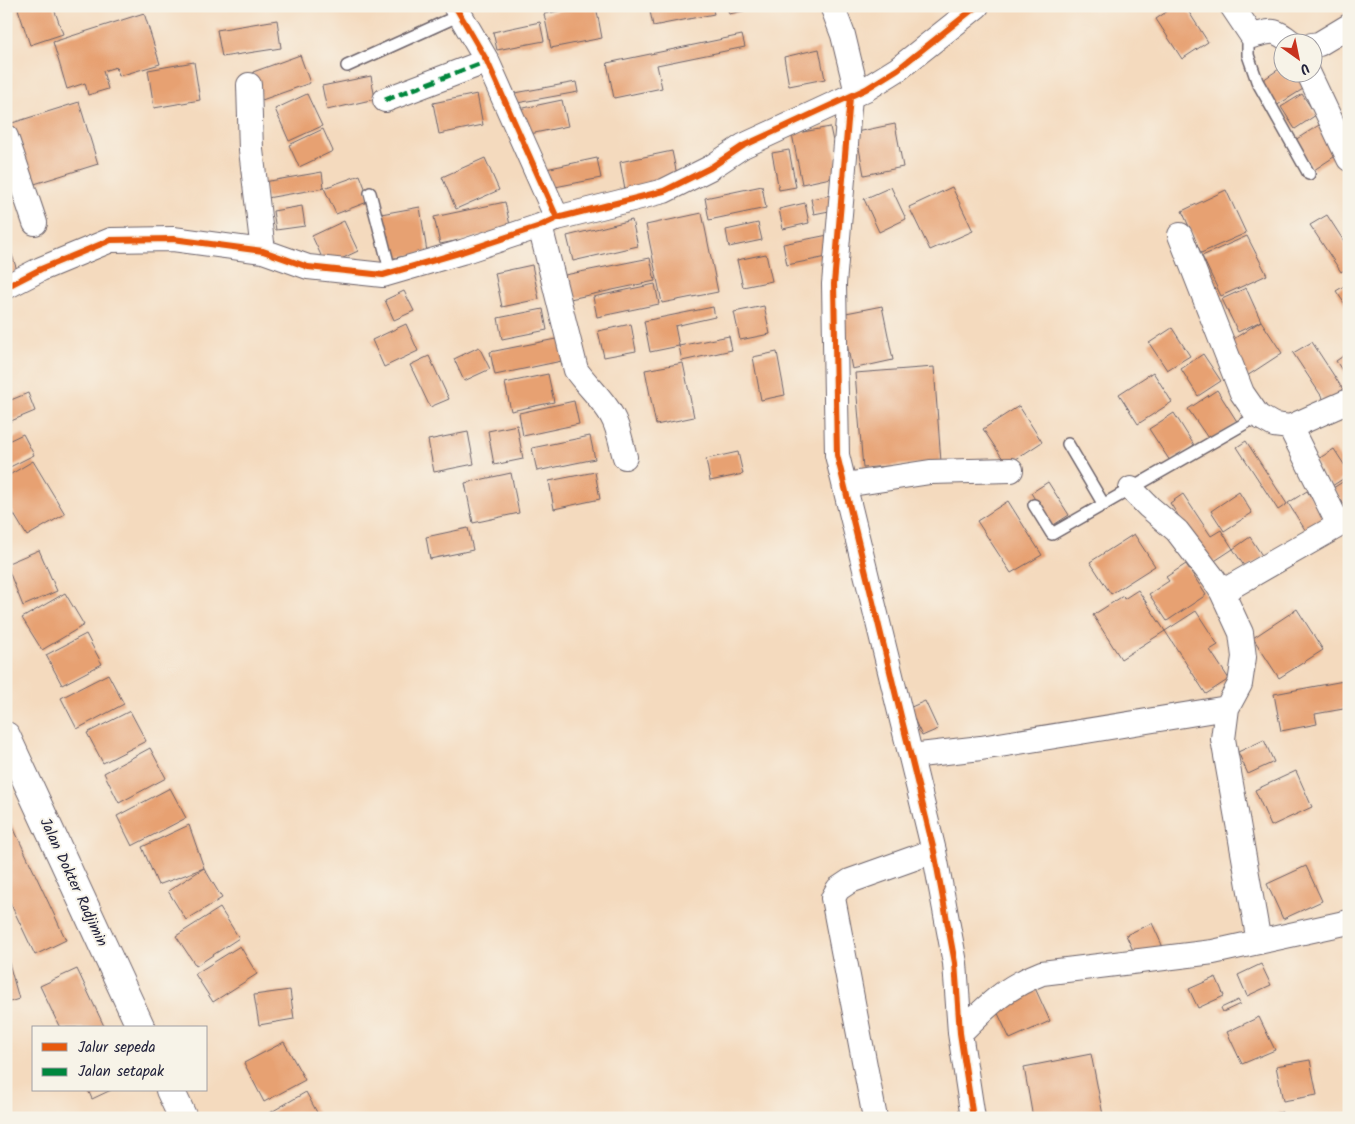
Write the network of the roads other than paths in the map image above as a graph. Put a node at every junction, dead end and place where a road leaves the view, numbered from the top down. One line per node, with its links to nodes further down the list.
1 (832, 6): 13 (street)
2 (977, 6): 13 (street)
3 (1232, 6): 7 (street)
4 (458, 11): 9 (street); 10 (lane)
5 (1349, 26): 8 (street)
6 (1277, 32): 7 (street)
7 (1252, 36): 17 (lane)
8 (1322, 42)
9 (487, 61): 14 (street); 19 (street)
10 (347, 66)
11 (1313, 82): 16 (street)
12 (249, 85): 22 (street)
13 (853, 95): 19 (street); 31 (street)
14 (385, 100)
15 (6, 137): 20 (street)
16 (1349, 159)
17 (1309, 174)
18 (370, 193): 23 (lane)
19 (548, 222): 23 (street); 29 (street)
20 (35, 223)
21 (1180, 235): 26 (street)
22 (263, 251): 23 (street); 24 (street)
23 (391, 274)
24 (6, 286)
25 (1349, 401): 27 (street)
26 (1258, 416): 27 (street); 32 (lane)
27 (1290, 427): 37 (street)
28 (1068, 444): 34 (lane)
29 (625, 457)
30 (1012, 472): 31 (street)
31 (845, 484): 40 (street)
32 (1131, 489): 34 (lane); 37 (street)
33 (1034, 505): 35 (lane)
34 (1104, 505): 35 (lane)
35 (1052, 534): 36 (lane)
36 (1041, 541)
37 (1222, 592): 38 (street)
38 (1228, 708): 40 (street); 43 (street)
39 (6, 736): 44 (main road, Jalan Dokter Radjimin)
40 (911, 756): 41 (street)
41 (934, 851): 45 (street); 48 (street)
42 (1349, 922): 43 (street)
43 (1259, 942): 45 (street)
44 (140, 1026)
45 (960, 1033): 49 (street)
46 (171, 1092): 47 (main road)
47 (183, 1118)
48 (875, 1118)
49 (973, 1118)

